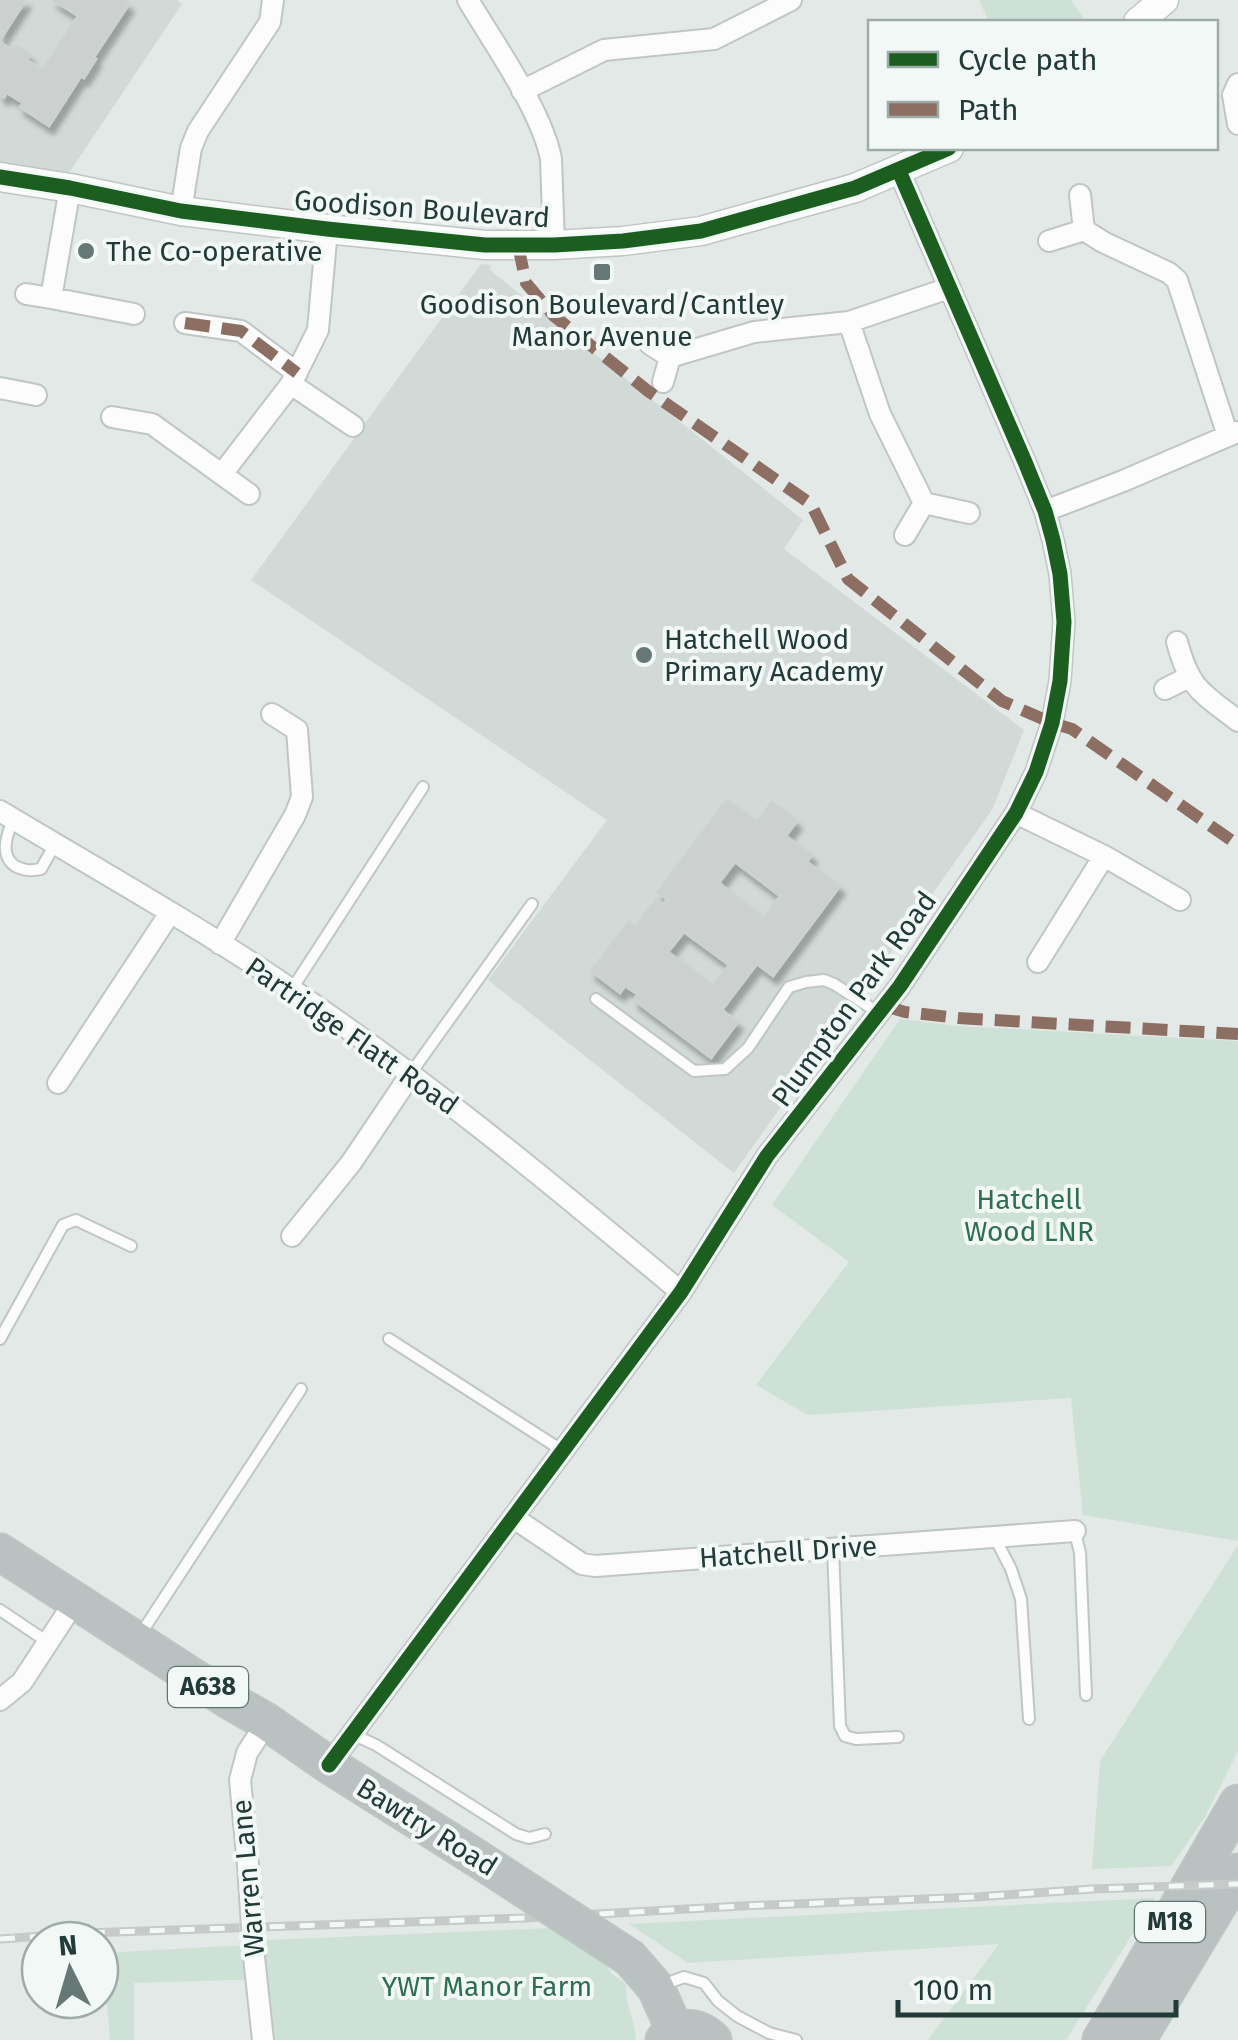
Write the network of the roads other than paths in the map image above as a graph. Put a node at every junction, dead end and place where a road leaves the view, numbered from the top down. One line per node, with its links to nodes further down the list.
1 (274, 0): 14 (street)
2 (468, 0): 7 (street)
3 (791, 0): 7 (street)
4 (1164, 0): 5 (street)
5 (1140, 20)
6 (1238, 84): 8 (street)
7 (522, 92): 18 (street)
8 (1238, 124)
9 (945, 150): 10 (street, Goodison Boulevard)
10 (899, 171): 18 (street, Goodison Boulevard); 19 (street, Plumpton Park Road)
11 (0, 177): 12 (street, Goodison Boulevard)
12 (70, 188): 14 (street, Goodison Boulevard); 21 (street)
13 (1080, 195): 16 (street)
14 (181, 211): 15 (street, Goodison Boulevard)
15 (328, 229): 18 (street, Goodison Boulevard); 27 (street)
16 (1084, 230): 17 (street); 33 (street)
17 (1049, 242)
18 (554, 245)
19 (949, 288): 24 (street); 38 (street, Plumpton Park Road)
20 (26, 294): 21 (street)
21 (51, 298): 22 (street)
22 (134, 314)
23 (185, 322): 27 (street)
24 (849, 322): 26 (street); 36 (street)
25 (650, 344): 26 (street)
26 (670, 358): 28 (street)
27 (294, 378): 32 (street); 34 (street)
28 (663, 382)
29 (0, 388): 30 (street)
30 (36, 395)
31 (112, 417): 34 (street)
32 (352, 426)
33 (1233, 434): 38 (street)
34 (222, 474): 35 (street)
35 (249, 494)
36 (924, 503): 37 (street); 39 (street)
37 (969, 512)
38 (1045, 512): 46 (street, Plumpton Park Road)
39 (906, 535)
40 (1177, 642): 41 (street)
41 (1189, 678): 42 (street); 44 (street)
42 (1165, 689)
43 (272, 714): 53 (street)
44 (1238, 722)
45 (424, 787): 55 (lane)
46 (1016, 813): 49 (street); 57 (street, Plumpton Park Road)
47 (7, 815): 48 (street, Partridge Flatt Road); 48 (lane)
48 (55, 844): 52 (street, Partridge Flatt Road)
49 (1104, 856): 50 (street); 54 (street)
50 (1180, 900)
51 (532, 904): 58 (lane)
52 (170, 913): 53 (street, Partridge Flatt Road); 59 (street)
53 (220, 944): 55 (street, Partridge Flatt Road)
54 (1038, 962)
55 (292, 990): 58 (street, Partridge Flatt Road)
56 (596, 999): 57 (lane)
57 (880, 1014): 62 (street, Plumpton Park Road)
58 (410, 1074): 60 (street); 62 (street, Partridge Flatt Road)
59 (58, 1083)
60 (292, 1236)
61 (131, 1246): 64 (lane)
62 (681, 1292): 66 (street, Plumpton Park Road)
63 (389, 1339): 66 (lane)
64 (0, 1340)
65 (301, 1389): 74 (lane)
66 (564, 1451): 67 (street, Plumpton Park Road)
67 (514, 1518): 70 (street, Hatchell Drive); 80 (street, Plumpton Park Road)
68 (1075, 1531): 69 (street, Hatchell Drive); 76 (lane)
69 (994, 1537): 70 (street, Hatchell Drive); 78 (lane)
70 (833, 1549): 81 (lane)
71 (0, 1552): 72 (highway, Bawtry Road / A638)
72 (74, 1602): 74 (highway, Bawtry Road / A638); 75 (street)
73 (0, 1610): 75 (lane)
74 (137, 1641): 79 (highway, Bawtry Road / A638)
75 (49, 1643): 77 (street)
76 (1086, 1694)
77 (0, 1700)
78 (1030, 1719)
79 (267, 1722): 82 (highway, Bawtry Road / A638); 88 (street, Warren Lane, bridge)
80 (351, 1734): 82 (street, Plumpton Park Road); 84 (lane)
81 (898, 1737)
82 (328, 1765): 86 (highway, Bawtry Road / A638, bridge)
83 (1238, 1803): 91 (highway, M18)
84 (544, 1834)
85 (1238, 1872): 92 (highway, M18)
86 (656, 1988): 87 (highway, Bawtry Road / A638); 90 (lane)
87 (670, 2035): 89 (highway, Bawtry Road / A638)
88 (264, 2040)
89 (713, 2040)
90 (796, 2040)
91 (1101, 2040)
92 (1137, 2040)

